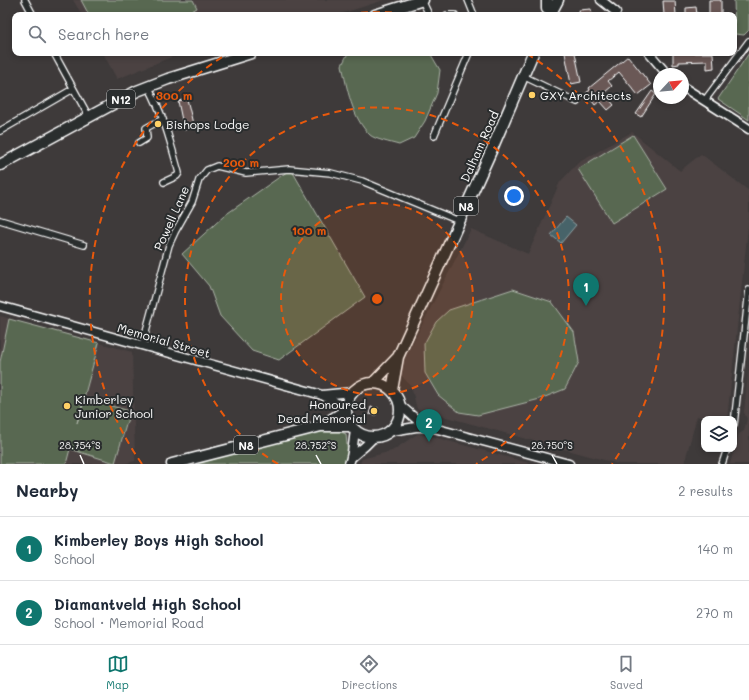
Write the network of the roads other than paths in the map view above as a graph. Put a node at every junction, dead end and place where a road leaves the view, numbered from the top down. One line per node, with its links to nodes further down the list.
1 (25, 0): 8 (street)
2 (422, 0): 9 (highway); 10 (street)
3 (468, 0): 11 (street)
4 (558, 0): 7 (highway)
5 (601, 0): 12 (street)
6 (609, 0): 13 (street)
7 (548, 8)
8 (31, 12)
9 (384, 12)
10 (428, 12)
11 (473, 12)
12 (615, 12)
13 (616, 12)
14 (749, 41): 25 (street)
15 (56, 56): 23 (street)
16 (242, 56): 22 (highway, N12)
17 (468, 56): 31 (street)
18 (531, 56): 21 (highway, Dalham Road / N8)
19 (652, 56): 20 (street)
20 (662, 68)
21 (523, 76): 26 (street); 36 (highway, Dalham Road / N8)
22 (148, 86): 27 (highway, N12); 28 (street)
23 (74, 89): 27 (street); 30 (street)
24 (689, 92): 25 (street)
25 (705, 100): 29 (street)
26 (578, 102)
27 (89, 117): 33 (highway, N12)
28 (163, 119): 32 (street); 34 (street)
29 (749, 129)
30 (0, 131)
31 (434, 136)
32 (139, 143)
33 (0, 166)
34 (164, 182)
35 (0, 220): 37 (street)
36 (459, 222): 40 (street, Powell Lane); 41 (highway, Dalham Road / N8)
37 (84, 245)
38 (749, 290): 48 (street)
39 (0, 306): 40 (street, Memorial Street)
40 (142, 346): 45 (street, Memorial Street)
41 (398, 357): 42 (highway, Dalham Road / N8); 43 (highway, Dalham Road / N8)
42 (373, 383): 43 (highway); 44 (highway, N8)
43 (392, 390): 46 (highway)
44 (353, 392): 45 (street, Memorial Street); 47 (highway)
45 (322, 395): 47 (street, Memorial Street)
46 (400, 405): 50 (street); 52 (highway)
47 (346, 410): 49 (highway, N8); 51 (highway)
48 (735, 416)
49 (321, 426): 51 (highway, N8); 56 (highway, N8)
50 (430, 427): 52 (street); 57 (street)
51 (353, 429): 53 (highway, N8); 55 (street)
52 (392, 430): 53 (highway)
53 (373, 438): 55 (street)
54 (725, 452): 58 (street)
55 (350, 460)
56 (172, 464)
57 (569, 464)
58 (722, 464)

